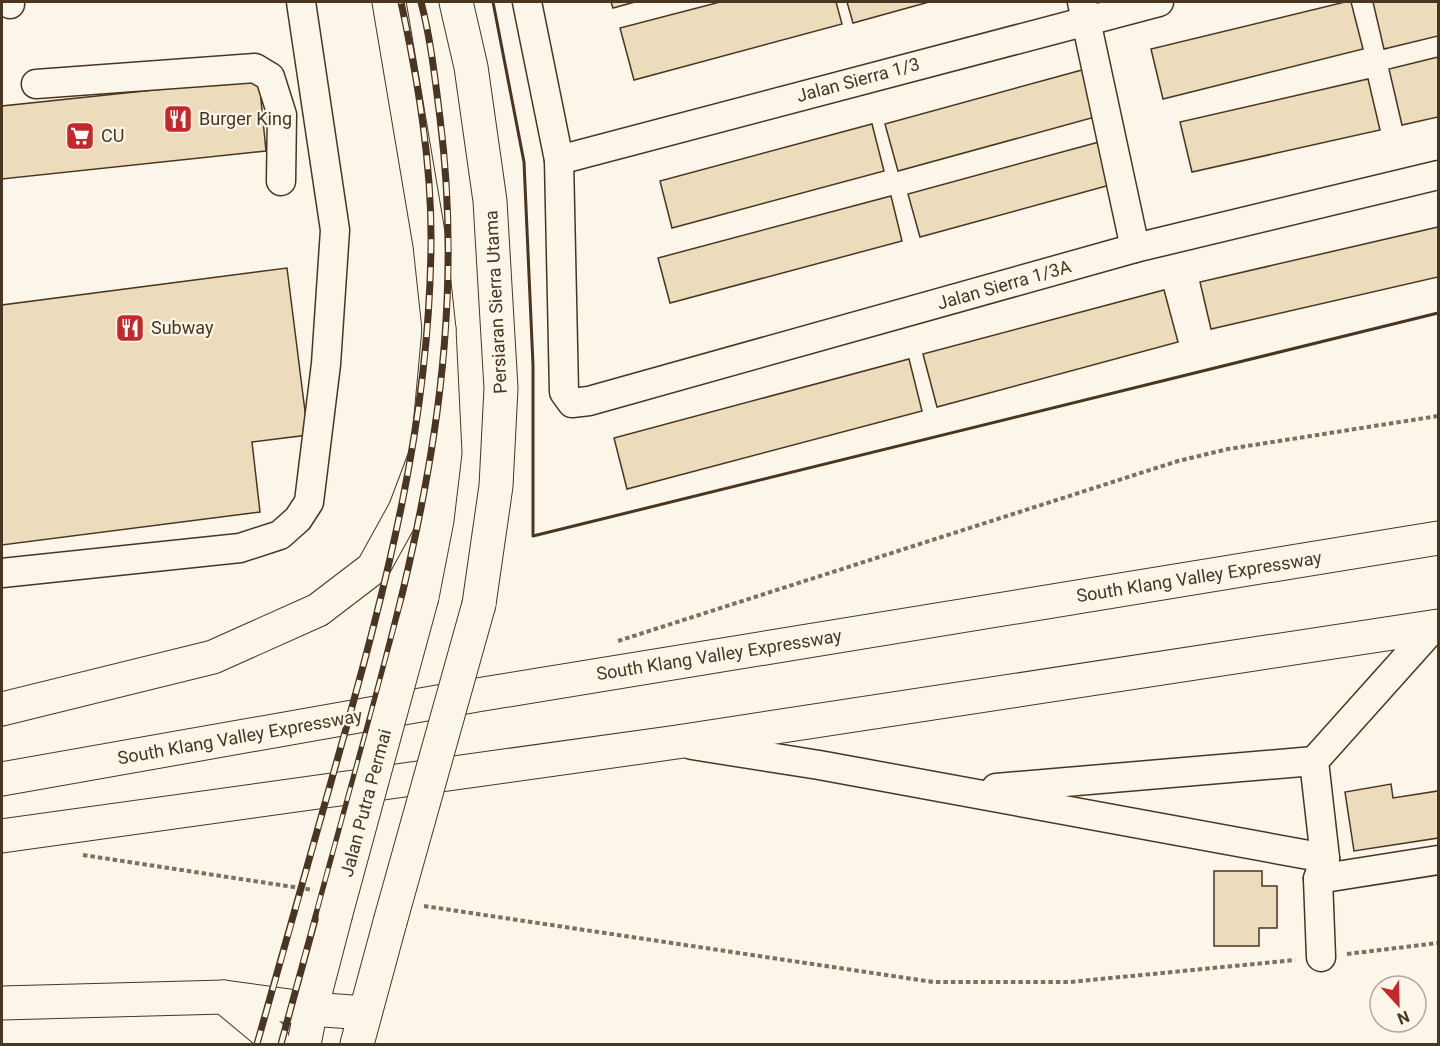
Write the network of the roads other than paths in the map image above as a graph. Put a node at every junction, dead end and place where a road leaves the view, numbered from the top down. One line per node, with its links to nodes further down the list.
1 (302, 2): 8 (street)
2 (388, 2): 12 (main road)
3 (456, 2): 28 (main road, Persiaran Sierra Utama, bridge)
4 (527, 2): 9 (street)
5 (1159, 2): 6 (street, Jalan Sierra 1/3)
6 (1084, 10): 9 (street, Jalan Sierra 1/3); 11 (street)
7 (36, 84): 8 (street)
8 (323, 151): 14 (street)
9 (559, 160): 11 (street, Jalan Sierra 1/3A)
10 (1438, 175): 11 (street, Jalan Sierra 1/3A)
11 (1135, 248)
12 (439, 329): 16 (main road); 27 (main road, Jalan Putra Permai, bridge)
13 (1438, 538): 19 (main road, South Klang Valley Expressway)
14 (2, 573)
15 (1436, 626): 17 (main road); 18 (street)
16 (2, 709)
17 (677, 742): 20 (street); 21 (main road)
18 (1314, 761): 20 (street); 23 (street)
19 (2, 779)
20 (958, 791): 23 (street)
21 (2, 836)
22 (1438, 860): 23 (street)
23 (1322, 869): 24 (street)
24 (1321, 957)
25 (224, 997): 26 (main road); 27 (main road); 29 (main road)
26 (2, 1003)
27 (310, 1010): 28 (main road); 30 (main road, Jalan Putra Permai)
28 (365, 1012): 31 (main road)
29 (274, 1044)
30 (304, 1044)
31 (357, 1044)

